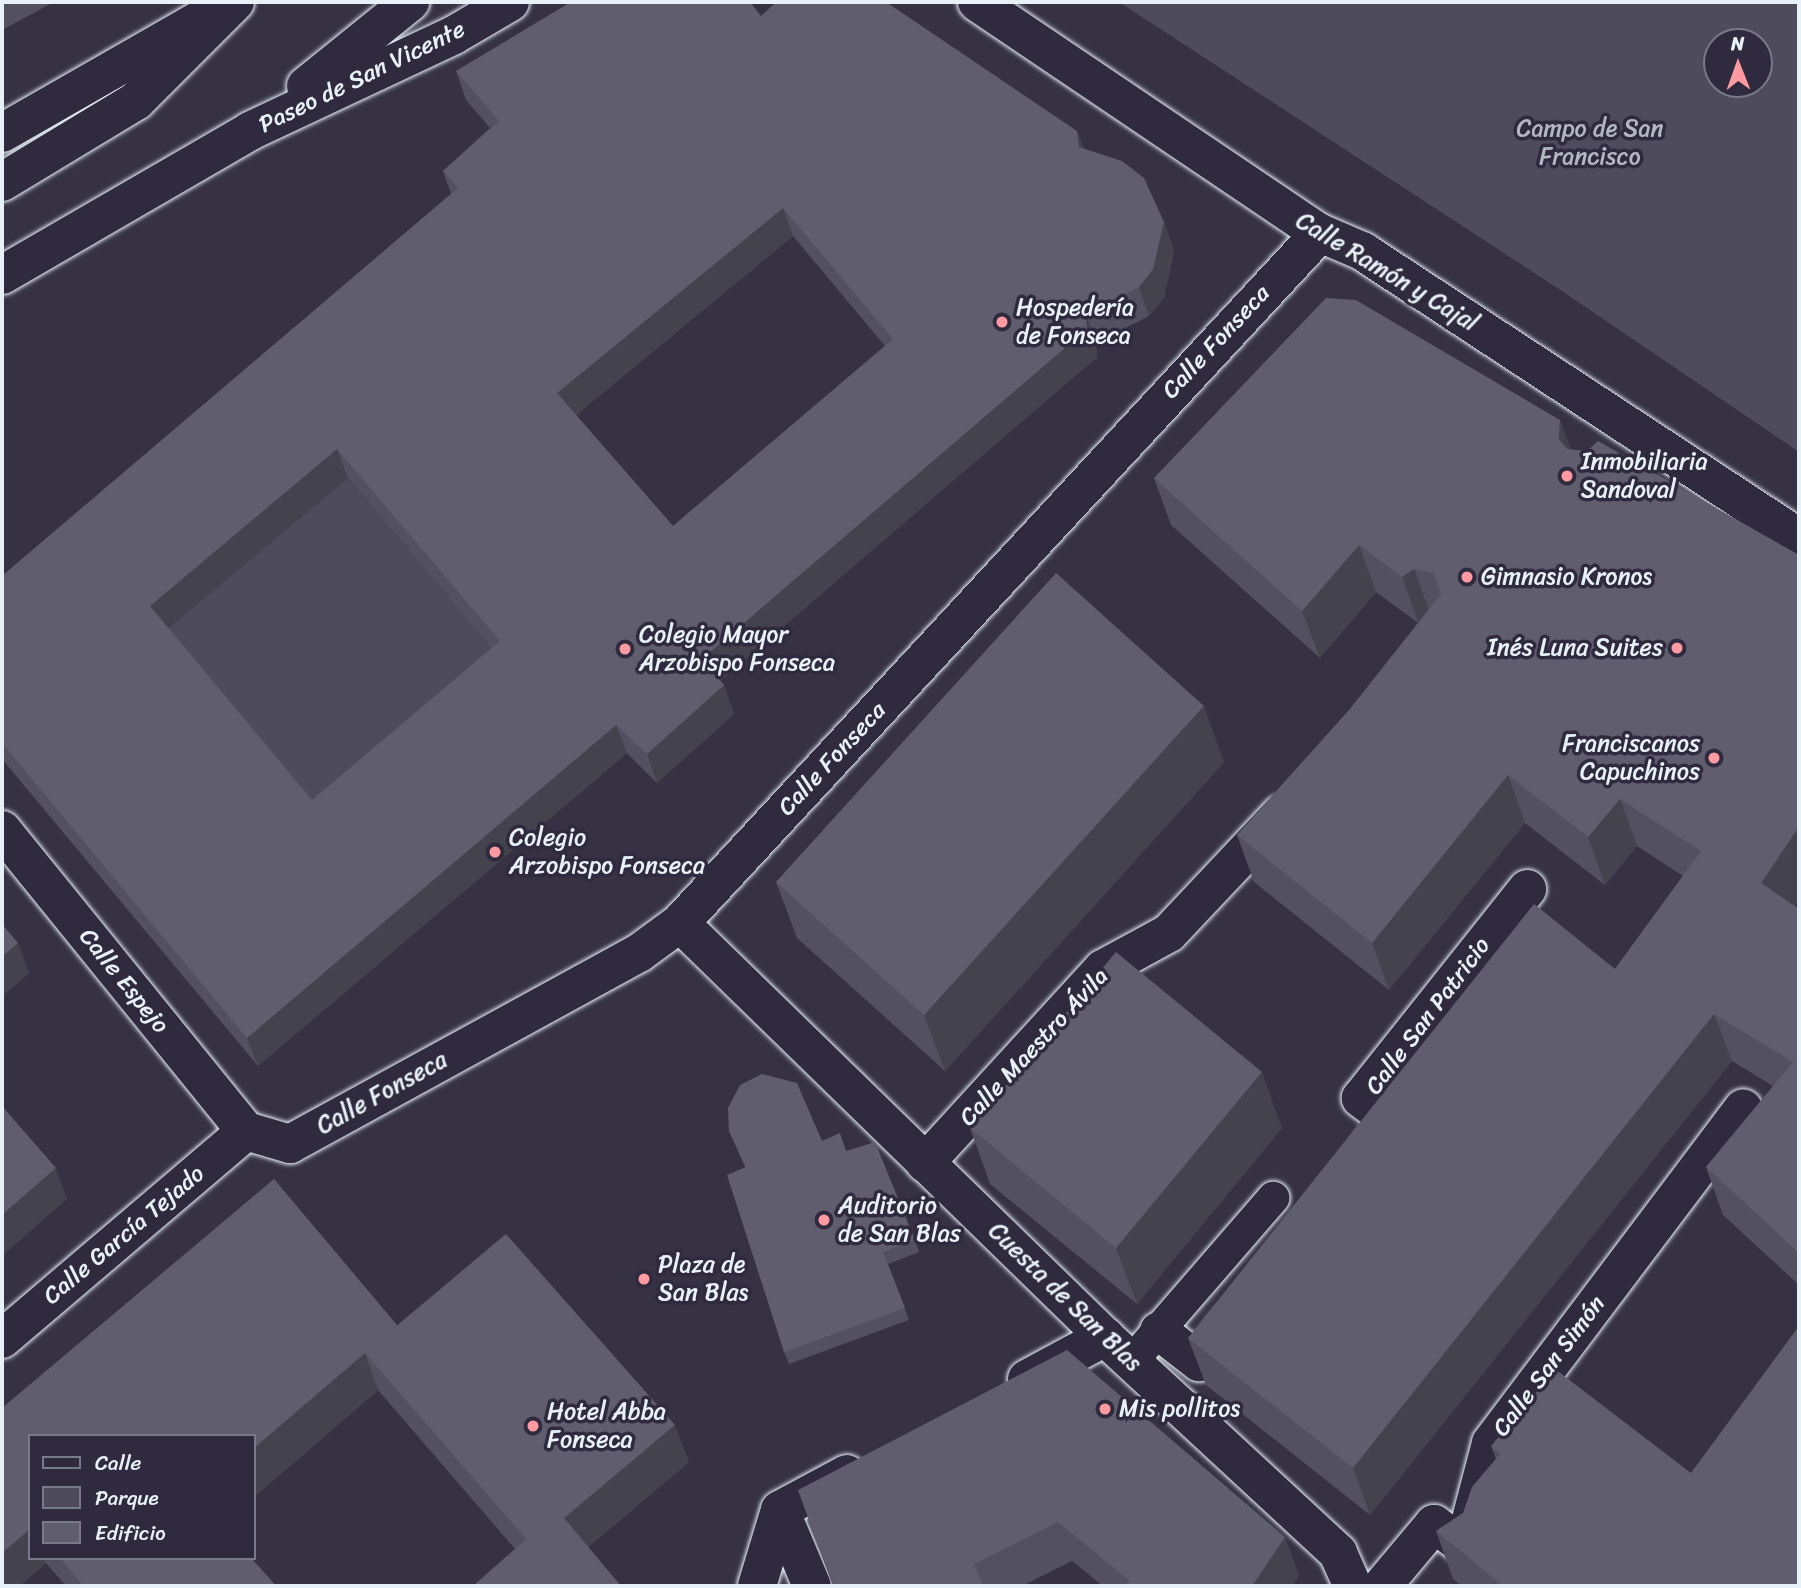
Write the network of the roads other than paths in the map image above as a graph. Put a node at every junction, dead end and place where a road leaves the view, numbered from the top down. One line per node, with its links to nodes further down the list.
1 (233, 2): 6 (main road); 7 (main road)
2 (410, 2): 5 (main road, Paseo de San Vicente)
3 (510, 2): 5 (main road, Paseo de San Vicente)
4 (977, 2): 8 (main road, Calle Ramón y Cajal)
5 (250, 131): 9 (main road, Paseo de San Vicente)
6 (2, 133)
7 (2, 182)
8 (1320, 233): 10 (main road, Calle Ramón y Cajal); 16 (main road, Calle Fonseca)
9 (2, 275)
10 (1632, 429): 11 (main road); 12 (main road, Calle Ramón y Cajal)
11 (1609, 461)
12 (1799, 538)
13 (1307, 785): 19 (main road, Calle Maestro Ávila)
14 (2, 830): 18 (main road, Calle Espejo)
15 (1527, 889): 20 (main road, Calle San Patricio)
16 (680, 923): 18 (main road, Calle Fonseca); 19 (main road, Cuesta de San Blas)
17 (1743, 1108): 29 (main road, Calle San Simón)
18 (246, 1131): 24 (main road, Calle García Tejado)
19 (925, 1163): 25 (main road, Cuesta de San Blas)
20 (1348, 1176)
21 (1273, 1198): 23 (lane)
22 (1252, 1296): 23 (main road)
23 (1159, 1331): 25 (lane)
24 (2, 1339)
25 (1119, 1349): 26 (main road); 29 (main road, Cuesta de San Blas)
26 (989, 1399)
27 (879, 1458): 28 (main road)
28 (780, 1510): 30 (main road); 31 (main road)
29 (1358, 1585)
30 (757, 1586)
31 (812, 1586)

